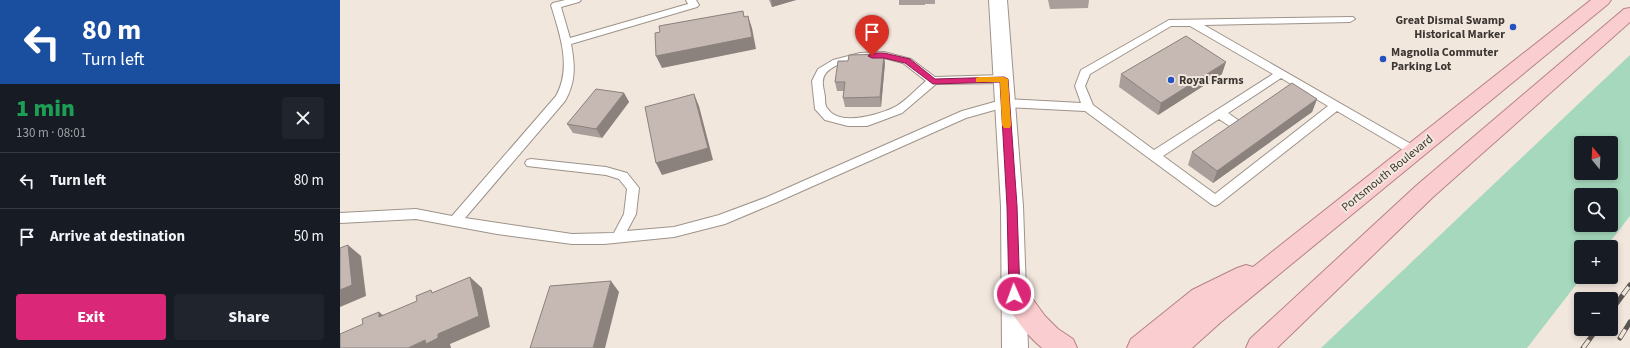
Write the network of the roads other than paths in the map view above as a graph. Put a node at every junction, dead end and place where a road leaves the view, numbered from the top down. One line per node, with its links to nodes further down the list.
1 (576, 0): 8 (lane)
2 (691, 0): 8 (lane)
3 (998, 0): 10 (main road)
4 (1602, 0): 18 (main road, Portsmouth Boulevard)
5 (1630, 13): 31 (main road)
6 (1350, 19): 7 (lane)
7 (1192, 23): 9 (lane); 14 (lane)
8 (566, 42): 23 (lane)
9 (1280, 74): 13 (lane); 15 (lane)
10 (1004, 79): 11 (lane); 12 (main road)
11 (933, 81): 11 (lane)
12 (1005, 103): 14 (lane); 24 (lane); 26 (main road)
13 (1336, 106): 18 (lane); 19 (lane)
14 (1088, 107): 20 (lane)
15 (1219, 113): 16 (lane); 20 (lane)
16 (1241, 128)
17 (1267, 144): 19 (lane)
18 (1414, 151): 25 (main road, Portsmouth Boulevard)
19 (1278, 152): 20 (lane)
20 (1154, 156)
21 (531, 163): 24 (lane)
22 (340, 218): 23 (lane)
23 (455, 221): 24 (lane)
24 (618, 237)
25 (1288, 253): 29 (main road); 30 (main road, Portsmouth Boulevard)
26 (1014, 294): 27 (main road); 28 (main road)
27 (1015, 348)
28 (1064, 348)
29 (1140, 348)
30 (1173, 348)
31 (1259, 348)

